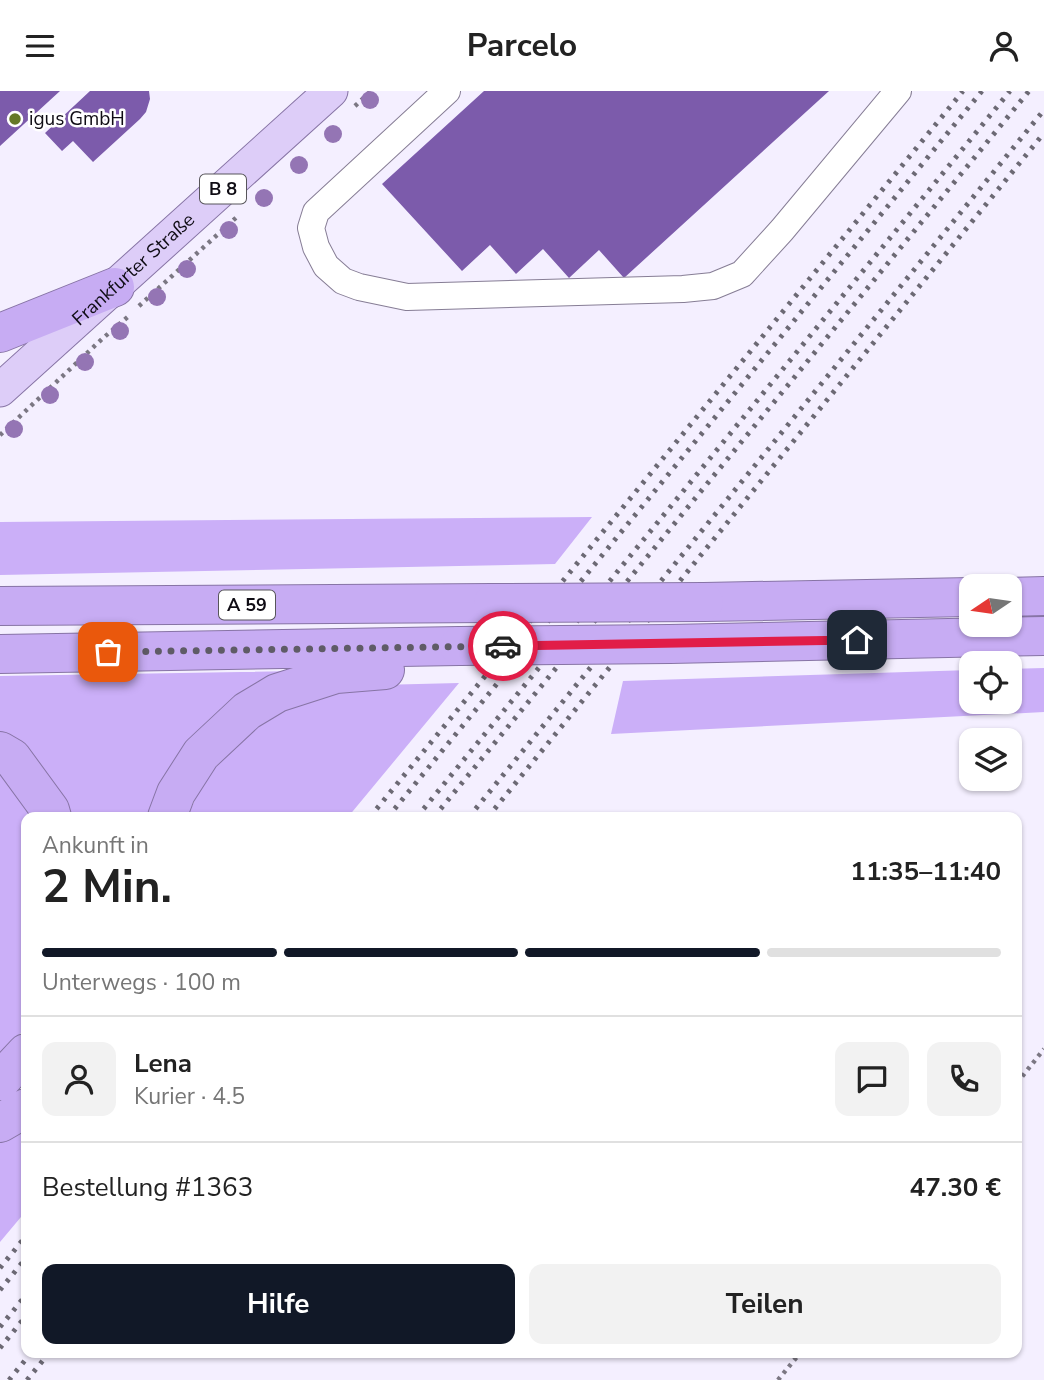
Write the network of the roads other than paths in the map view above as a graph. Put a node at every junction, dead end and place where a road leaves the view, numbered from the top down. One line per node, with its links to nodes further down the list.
1 (447, 91): 2 (lane)
2 (898, 91)
3 (341, 100): 4 (main road, Frankfurter Straße / B 8)
4 (115, 287): 5 (highway); 6 (main road, Frankfurter Straße / B 8)
5 (0, 333)
6 (0, 390)
7 (1044, 596): 9 (highway)
8 (959, 597): 10 (highway, A 59, bridge)
9 (1022, 597)
10 (0, 606)
11 (1044, 636): 13 (highway, bridge)
12 (0, 654): 13 (highway)
13 (450, 657): 16 (highway)
14 (0, 751): 15 (highway)
15 (51, 812)
16 (169, 812)
17 (21, 1058): 18 (highway)
18 (0, 1081)
19 (21, 1111): 20 (highway)
20 (0, 1123)

